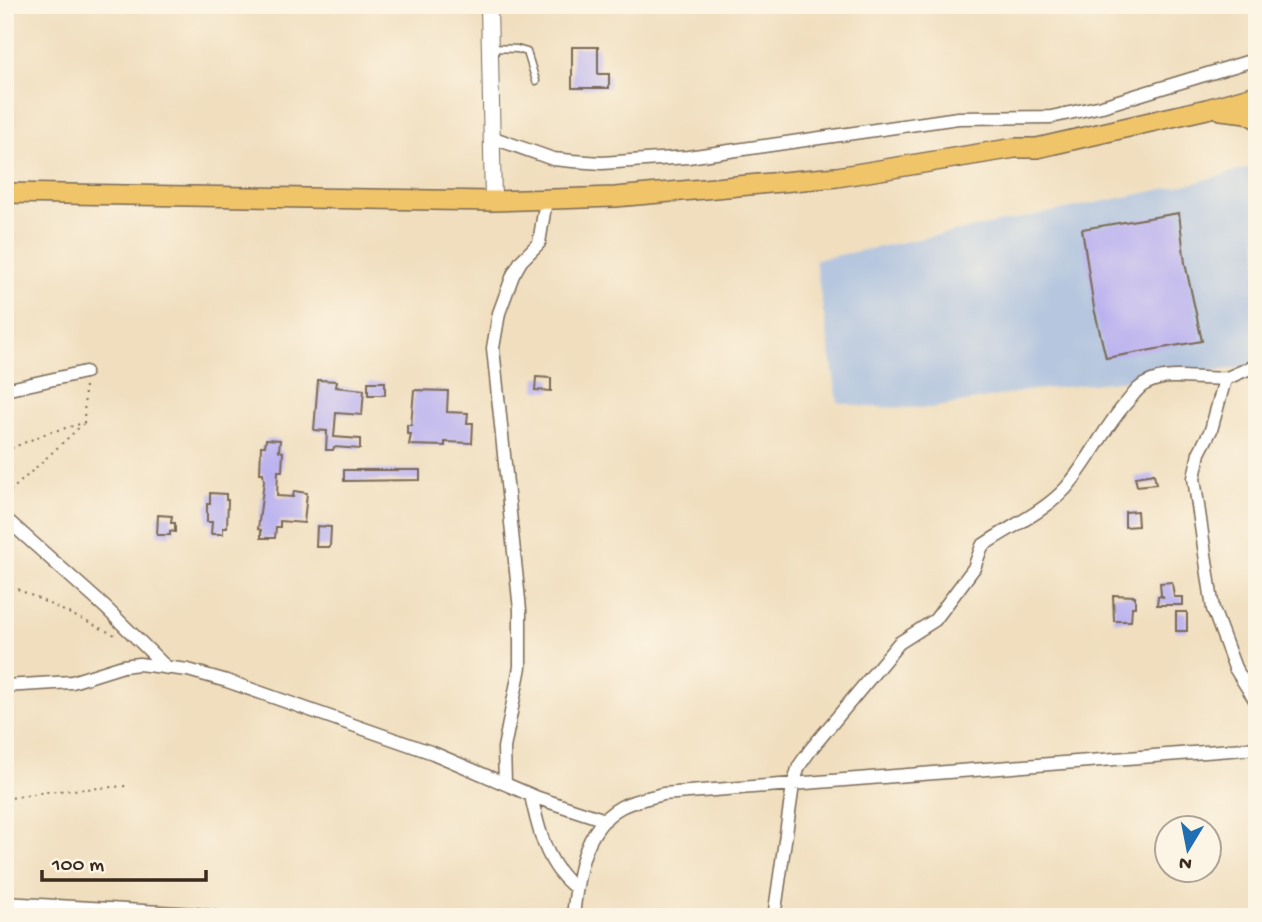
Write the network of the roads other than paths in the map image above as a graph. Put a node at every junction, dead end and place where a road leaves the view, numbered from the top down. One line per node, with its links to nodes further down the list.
1 (489, 5): 2 (street)
2 (490, 48): 4 (lane); 8 (street)
3 (1257, 59): 8 (street)
4 (536, 81)
5 (1256, 92): 6 (main road); 9 (main road)
6 (1207, 109): 7 (main road); 9 (main road)
7 (1257, 118)
8 (491, 137): 12 (street)
9 (1015, 148): 11 (main road)
10 (5, 193): 12 (main road)
11 (546, 200): 12 (main road); 22 (street)
12 (493, 201)
13 (1257, 365): 15 (street)
14 (85, 372): 16 (street)
15 (1227, 378): 20 (street); 23 (street)
16 (5, 390)
17 (5, 518): 18 (street)
18 (167, 668): 19 (street); 22 (street)
19 (5, 686)
20 (1257, 703)
21 (1257, 748): 23 (street)
22 (505, 783): 24 (street)
23 (793, 785): 25 (street); 30 (street)
24 (531, 795): 25 (street); 26 (street)
25 (605, 820): 26 (street)
26 (576, 888): 29 (street)
27 (5, 902): 28 (street)
28 (214, 917)
29 (573, 917)
30 (775, 917)

